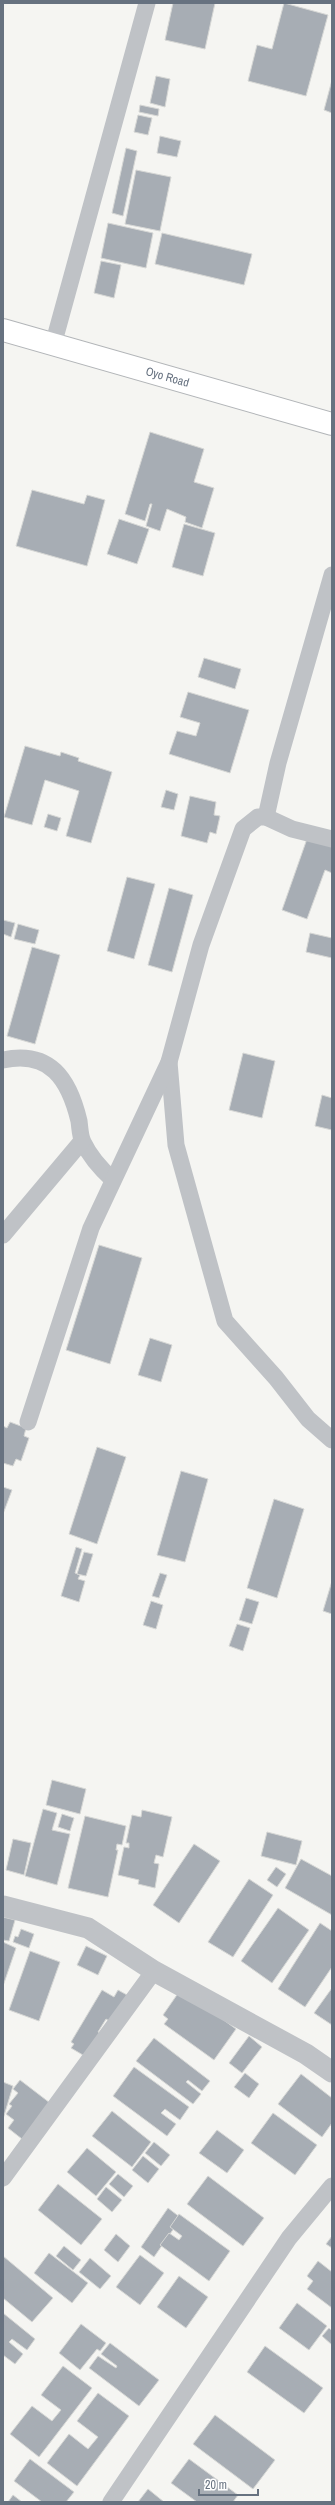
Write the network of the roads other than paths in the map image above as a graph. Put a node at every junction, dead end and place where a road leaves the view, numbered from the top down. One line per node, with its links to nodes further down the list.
1 (147, 3): 3 (street)
2 (3, 330): 3 (highway, Oyo Road)
3 (53, 345): 4 (highway, Oyo Road)
4 (332, 424)
5 (332, 575): 6 (street)
6 (266, 817): 7 (street); 9 (street)
7 (332, 839)
8 (3, 1060): 10 (street)
9 (169, 1062): 11 (street); 14 (street)
10 (82, 1141): 11 (street); 12 (street)
11 (113, 1180): 13 (street)
12 (3, 1235)
13 (28, 1422)
14 (332, 1440)
15 (3, 1906): 16 (street)
16 (154, 1971): 17 (street); 18 (street)
17 (332, 2072)
18 (3, 2178)
19 (332, 2186): 20 (street)
20 (111, 2502)

